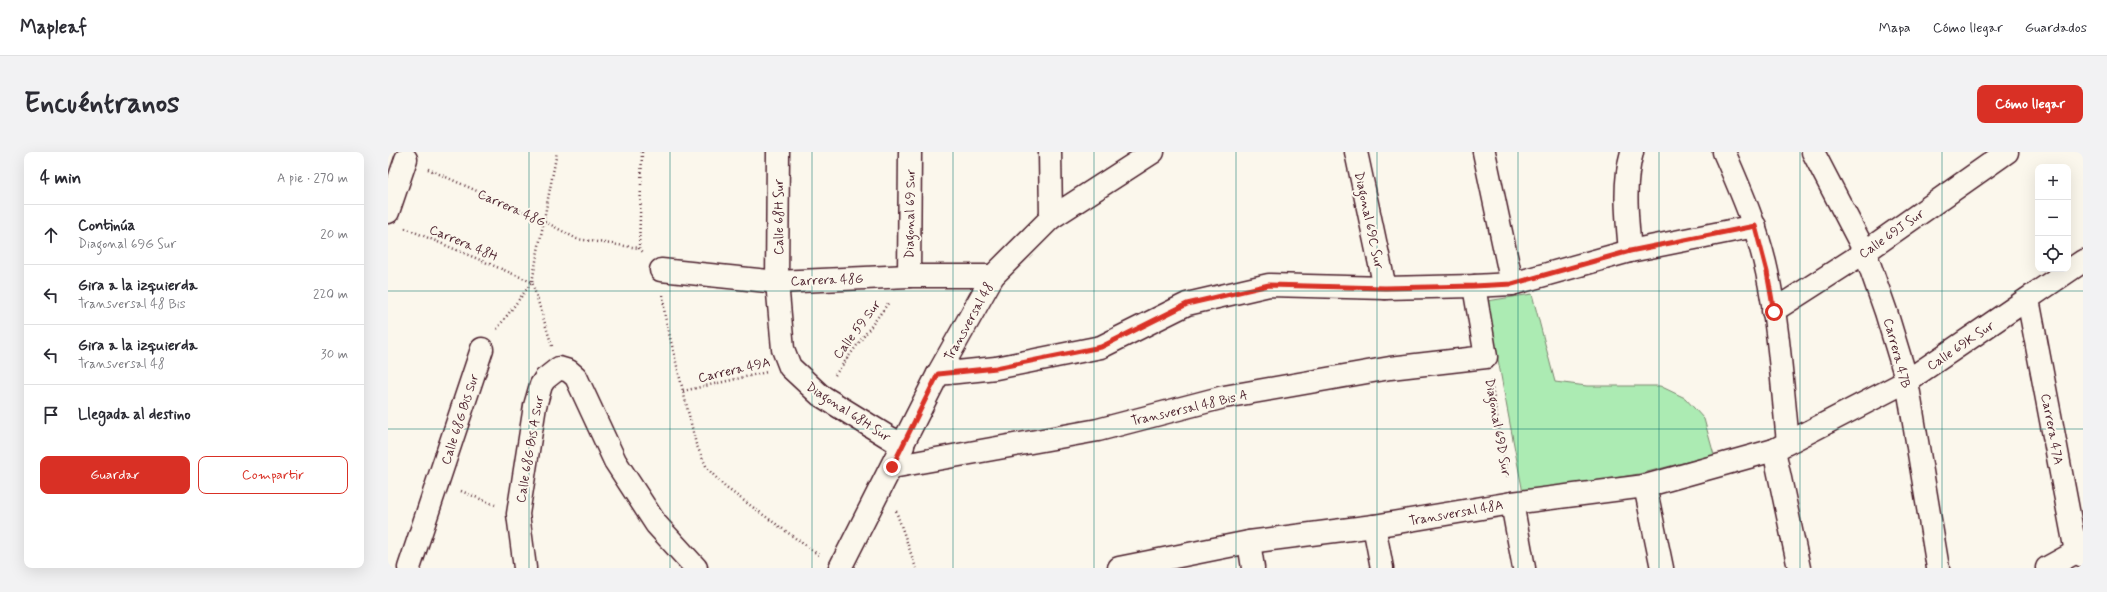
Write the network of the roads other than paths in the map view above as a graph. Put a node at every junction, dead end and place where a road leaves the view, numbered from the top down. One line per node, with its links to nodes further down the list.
1 (778, 152): 21 (street, Calle 68H Sur)
2 (910, 152): 19 (street, Diagonal 69 Sur)
3 (1050, 152): 12 (street)
4 (1153, 152): 12 (street, Transversal 48)
5 (1356, 152): 24 (street, Diagonal 69C Sur)
6 (1484, 152): 22 (street)
7 (1632, 152): 15 (street)
8 (1724, 152): 14 (street)
9 (1813, 152): 16 (street, Carrera 47B)
10 (2007, 152): 16 (street, Calle 69J Sur)
11 (406, 159): 13 (street)
12 (1051, 218): 20 (street, Transversal 48)
13 (395, 220)
14 (1755, 226): 15 (street); 26 (street)
15 (1630, 251): 22 (street)
16 (1865, 252): 26 (street, Calle 69J Sur); 29 (street, Carrera 47B)
17 (2083, 261): 25 (street, Calle 69K Sur)
18 (661, 270): 21 (street, Carrera 48G)
19 (909, 276): 20 (street, Carrera 48G); 21 (street, Carrera 48G)
20 (993, 276): 28 (street, Transversal 48)
21 (778, 282): 30 (street, Diagonal 68H Sur)
22 (1512, 284): 23 (street)
23 (1474, 286): 24 (street); 32 (street, Transversal 48 Bis A)
24 (1385, 288): 28 (street)
25 (2028, 299): 29 (street, Calle 69K Sur); 37 (street, Carrera 47A)
26 (1774, 312): 31 (street)
27 (482, 349): 39 (street, Calle 68G Bis Sur)
28 (938, 374): 30 (street, Transversal 48)
29 (1907, 381): 31 (street, Calle 69K Sur); 48 (street, Carrera 47B)
30 (903, 446): 32 (street, Transversal 48)
31 (1781, 446): 33 (street, Transversal 48A); 47 (street)
32 (889, 474): 38 (street, Transversal 48)
33 (1646, 486): 34 (street, Transversal 48A); 46 (street)
34 (1512, 502): 35 (street, Transversal 48A); 45 (street)
35 (1374, 526): 36 (street, Transversal 48A); 44 (street)
36 (1249, 542): 42 (street, Transversal 48A); 43 (street)
37 (2081, 550): 49 (street)
38 (832, 564)
39 (409, 568)
40 (525, 568): 41 (street, Calle 68G Bis A Sur)
41 (696, 568)
42 (1119, 568)
43 (1253, 568)
44 (1382, 568)
45 (1524, 568)
46 (1662, 568)
47 (1798, 568)
48 (1938, 568)
49 (2047, 568)

